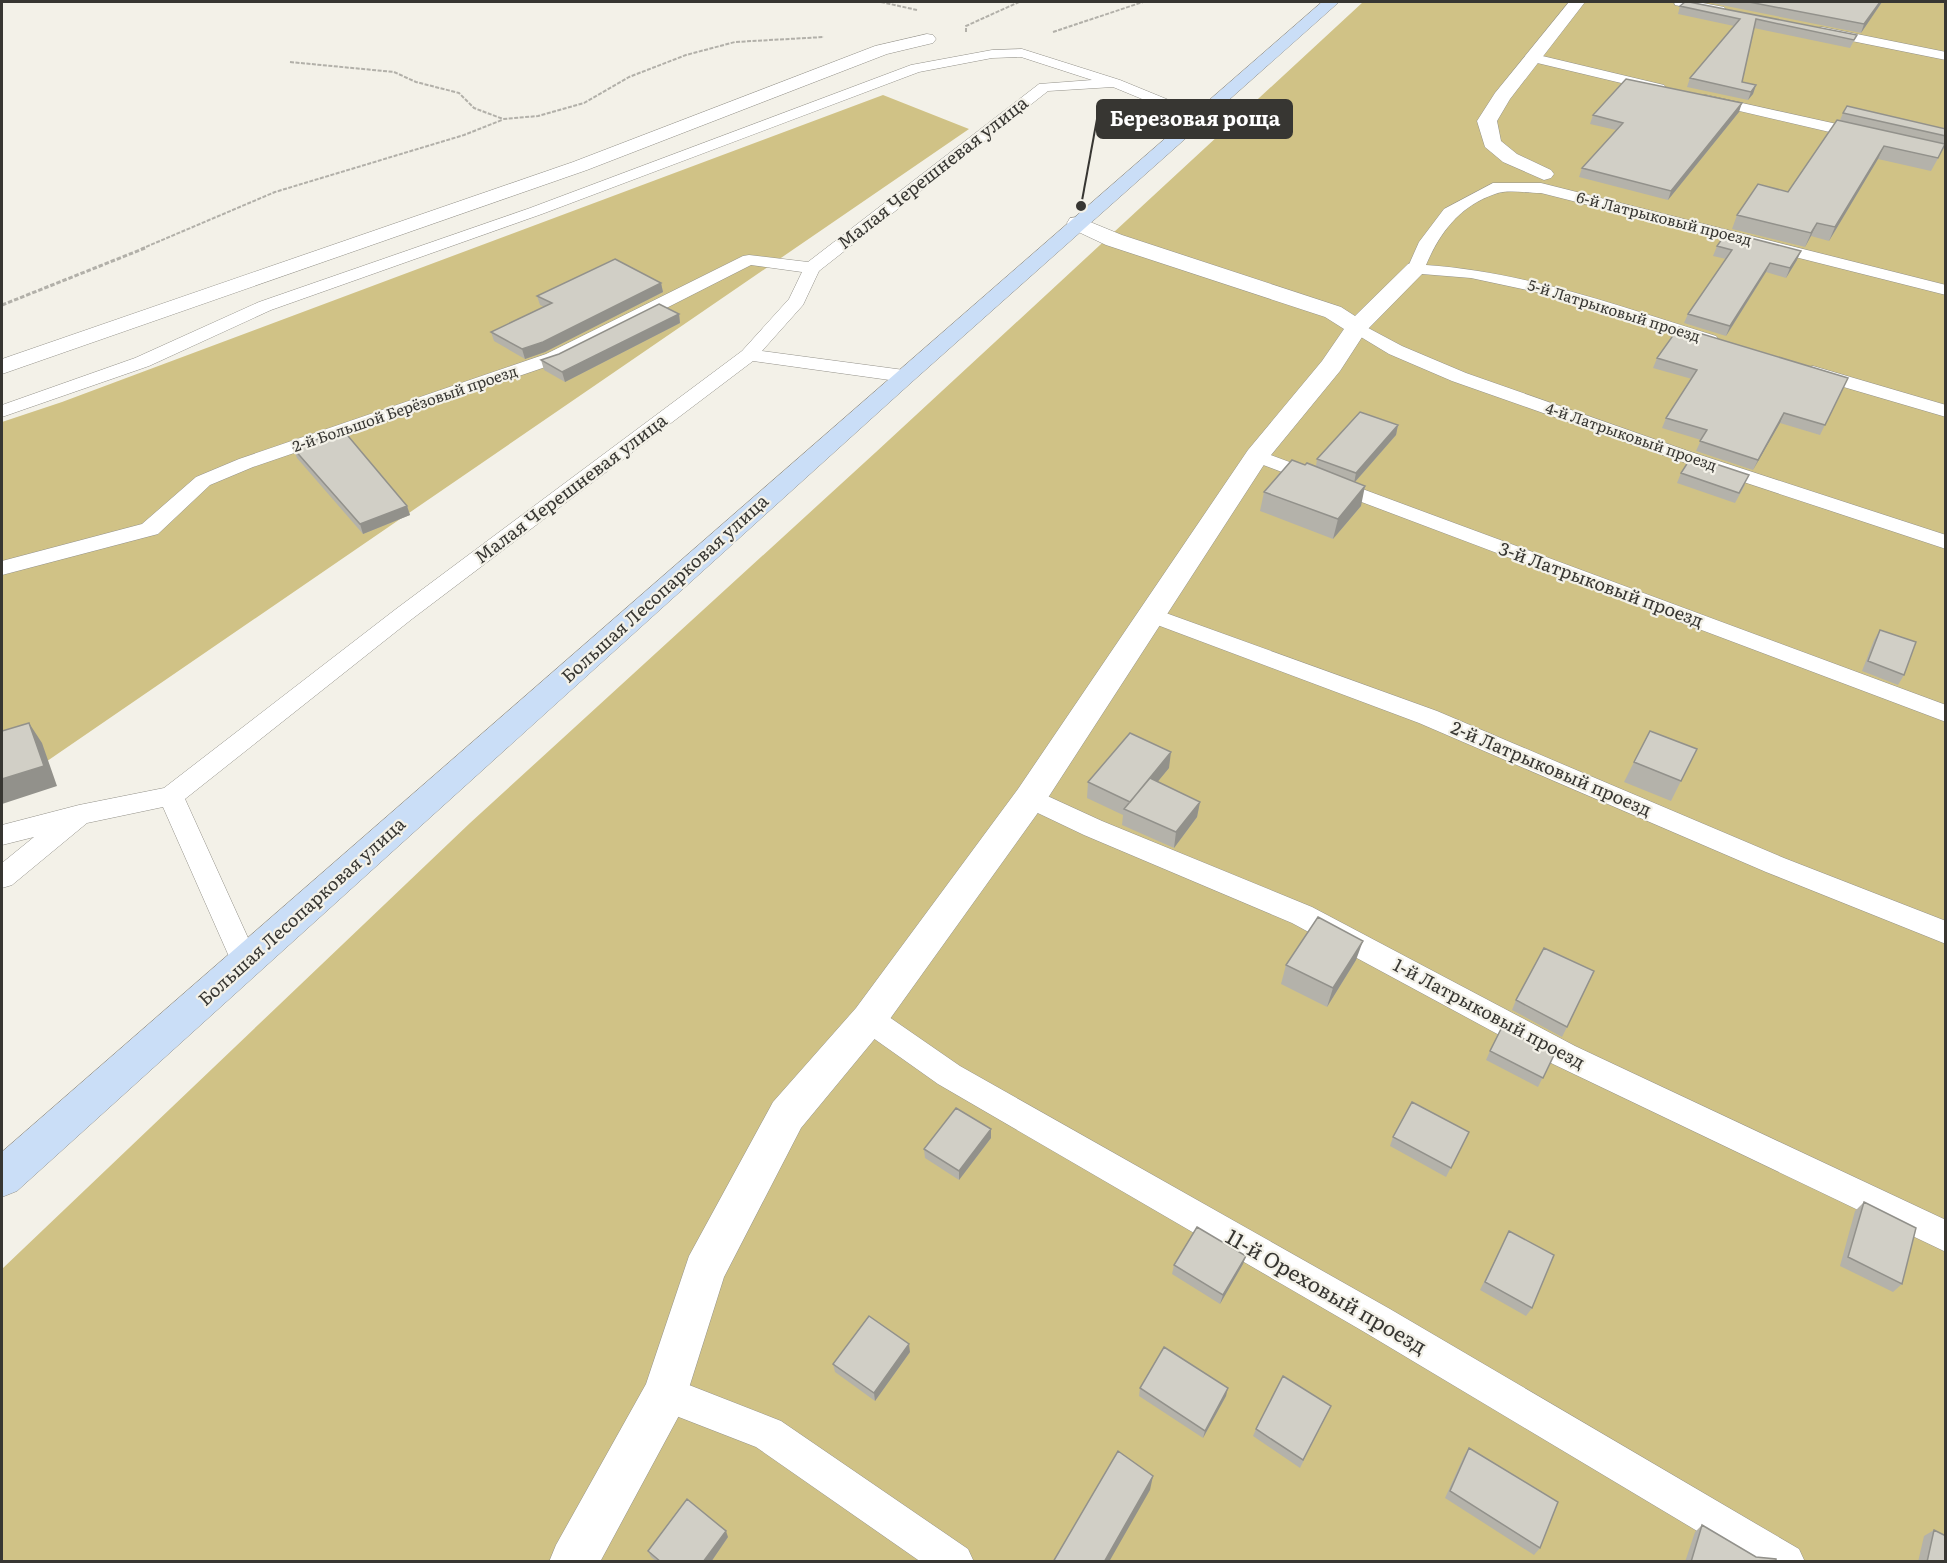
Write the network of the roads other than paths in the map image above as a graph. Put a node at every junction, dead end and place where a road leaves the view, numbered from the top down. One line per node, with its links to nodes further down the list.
1 (1331, 2): 10 (main road, Большая Лесопарковая улица)
2 (1576, 2): 8 (street)
3 (1680, 2): 4 (lane)
4 (1738, 14)
5 (1808, 28): 7 (lane)
6 (927, 39): 21 (street)
7 (1946, 56)
8 (1534, 58): 11 (lane); 12 (street)
9 (1115, 83): 10 (lane); 14 (lane, Малая Черешневая улица); 24 (lane)
10 (1198, 117): 13 (main road, Большая Лесопарковая улица)
11 (1876, 137)
12 (1544, 174): 16 (lane)
13 (1078, 223): 18 (street); 23 (main road, Большая Лесопарковая улица)
14 (812, 268): 20 (lane, Малая Черешневая улица); 28 (lane, 2-й Большой Берёзовый проезд)
15 (1416, 269): 17 (lane, 6-й Латрыковый проезд); 18 (street); 19 (lane, 5-й Латрыковый проезд)
16 (1946, 281)
17 (1946, 290)
18 (1357, 327): 26 (street); 27 (lane, 4-й Латрыковый проезд)
19 (1722, 344)
20 (749, 355): 23 (lane); 31 (lane, Малая Черешневая улица)
21 (2, 367)
22 (1800, 368): 25 (lane)
23 (904, 376): 37 (main road, Большая Лесопарковая улица)
24 (2, 411)
25 (1946, 411)
26 (1257, 456): 29 (street); 30 (lane, 3-й Латрыковый проезд)
27 (1946, 542)
28 (2, 568)
29 (1152, 615): 32 (street); 36 (lane, 2-й Латрыковый проезд)
30 (1946, 714)
31 (171, 796): 33 (lane, Малая Черешневая улица); 37 (lane)
32 (1030, 798): 38 (street); 40 (lane, 1-й Латрыковый проезд)
33 (80, 815): 34 (lane); 35 (lane, Малая Черешневая улица)
34 (2, 835)
35 (2, 878)
36 (1946, 933)
37 (245, 962): 39 (main road, Большая Лесопарковая улица)
38 (869, 1019): 41 (street); 44 (lane, 11-й Ореховый проезд)
39 (2, 1178)
40 (1946, 1237)
41 (666, 1394): 42 (street); 43 (lane)
42 (573, 1562)
43 (955, 1562)
44 (1786, 1562)

